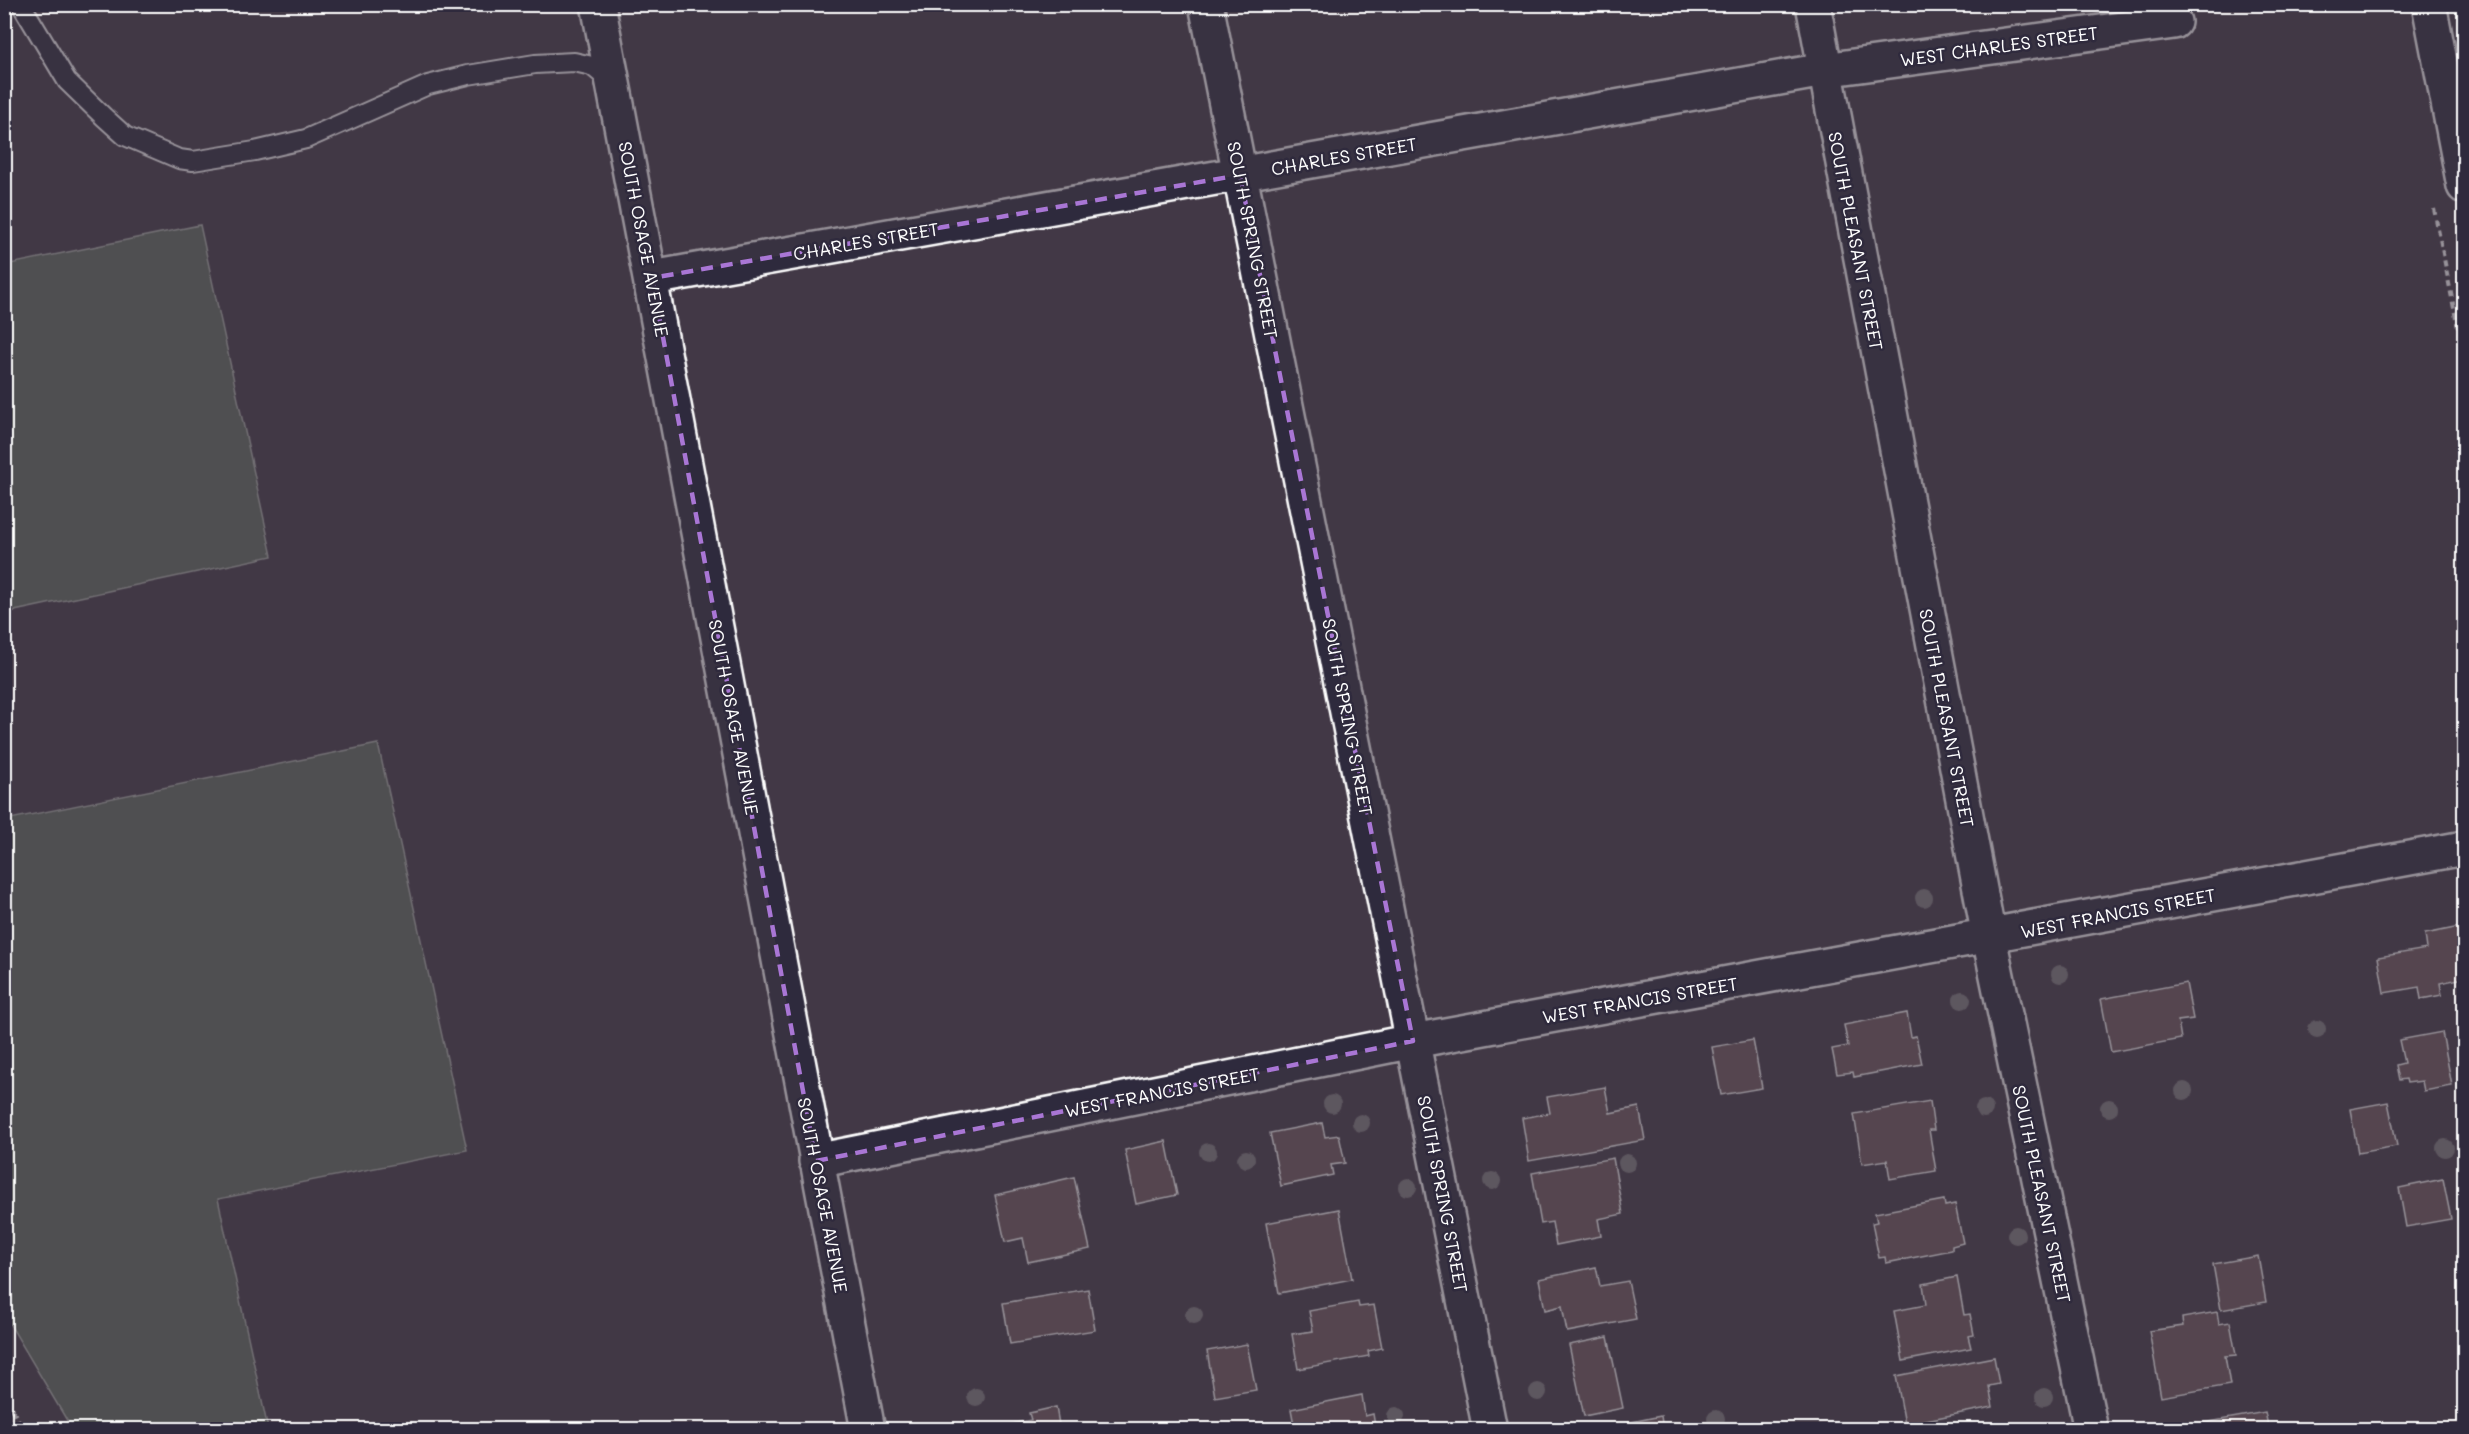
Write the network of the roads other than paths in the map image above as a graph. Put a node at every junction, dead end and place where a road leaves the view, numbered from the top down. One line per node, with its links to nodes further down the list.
1 (21, 4): 8 (lane)
2 (598, 4): 8 (street, SOUTH OSAGE AVENUE)
3 (1206, 4): 9 (street, SOUTH SPRING STREET)
4 (1813, 4): 7 (street, SOUTH PLEASANT STREET)
5 (2429, 4): 10 (street)
6 (2174, 22): 7 (street, WEST CHARLES STREET)
7 (1824, 70): 9 (street, CHARLES STREET); 13 (street, SOUTH PLEASANT STREET)
8 (615, 87): 11 (street, SOUTH OSAGE AVENUE)
9 (1240, 175): 11 (street, CHARLES STREET); 14 (street, SOUTH SPRING STREET)
10 (2464, 186)
11 (652, 278): 15 (street, SOUTH OSAGE AVENUE)
12 (2464, 848): 13 (street, WEST FRANCIS STREET)
13 (1989, 937): 14 (street, WEST FRANCIS STREET); 18 (street, SOUTH PLEASANT STREET)
14 (1413, 1041): 15 (street, WEST FRANCIS STREET); 17 (street, SOUTH SPRING STREET)
15 (816, 1161): 16 (street, SOUTH OSAGE AVENUE)
16 (868, 1430)
17 (1490, 1430)
18 (2091, 1430)

